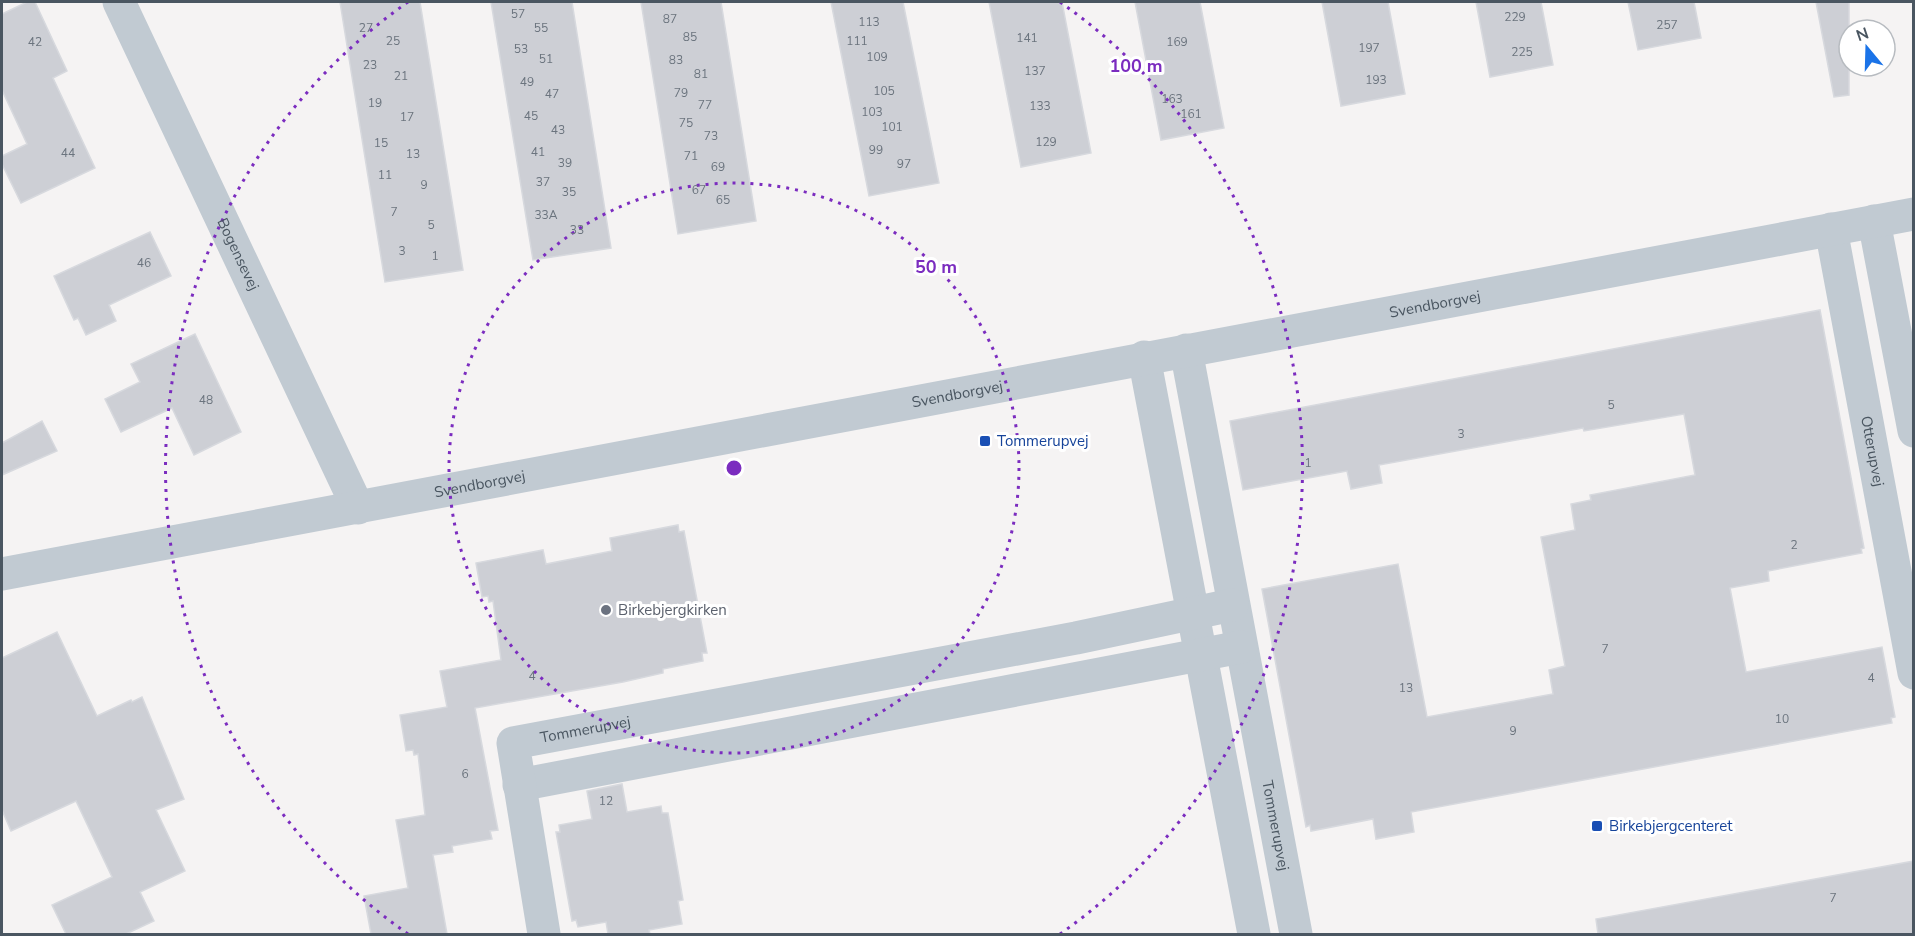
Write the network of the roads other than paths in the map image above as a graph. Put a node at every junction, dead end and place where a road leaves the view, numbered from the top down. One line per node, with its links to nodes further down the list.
1 (119, 2): 8 (street, Bogensevej)
2 (1914, 214): 3 (street, Svendborgvej)
3 (1874, 221): 4 (street, Svendborgvej); 7 (street)
4 (1830, 229): 5 (street, Svendborgvej); 14 (street, Otterupvej)
5 (1185, 350): 6 (street, Svendborgvej); 10 (street, Tommerupvej)
6 (1144, 357): 8 (street, Svendborgvej); 11 (street)
7 (1914, 431)
8 (358, 508): 9 (street, Svendborgvej)
9 (2, 574)
10 (1232, 605): 11 (street, Tommerupvej); 12 (street, Tommerupvej)
11 (1195, 614): 13 (street); 15 (street, Tommerupvej)
12 (1241, 647): 13 (street); 18 (street, Tommerupvej)
13 (1202, 655): 15 (street); 17 (street)
14 (1914, 673)
15 (519, 784): 16 (street, Tommerupvej)
16 (544, 934)
17 (1254, 934)
18 (1296, 934)

